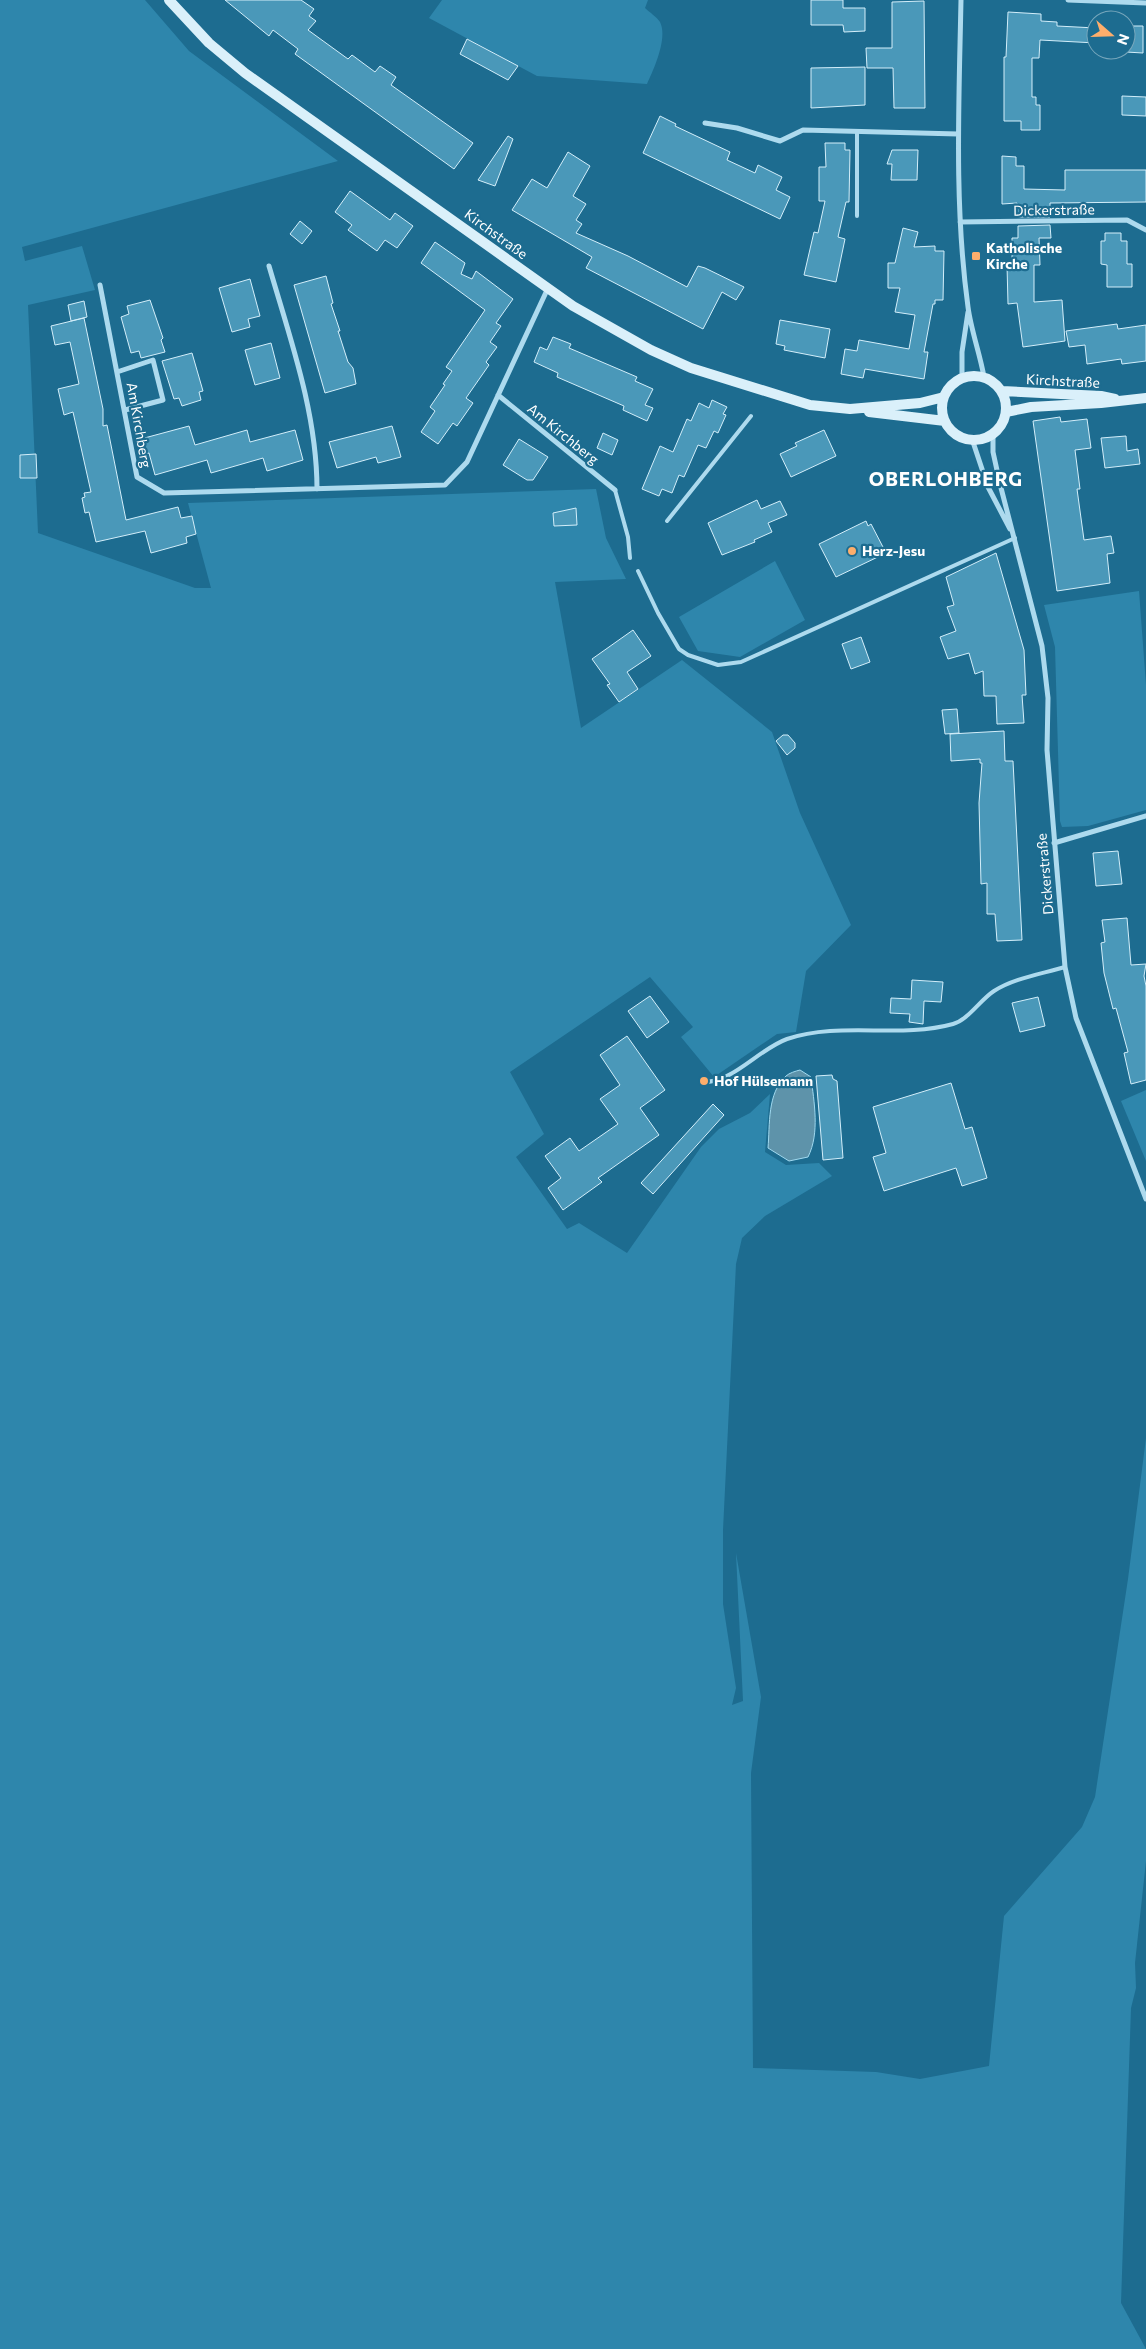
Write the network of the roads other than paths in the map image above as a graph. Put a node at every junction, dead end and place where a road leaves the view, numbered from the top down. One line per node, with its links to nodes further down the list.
1 (169, 0): 14 (street, Kirchstraße)
2 (961, 0): 8 (street)
3 (1068, 0): 4 (street)
4 (1132, 1): 5 (street)
5 (1146, 3)
6 (704, 123): 7 (street)
7 (857, 132): 8 (street); 9 (lane)
8 (958, 134): 10 (street)
9 (857, 216)
10 (960, 222): 11 (street, Dickerstraße); 15 (street)
11 (1146, 230)
12 (269, 266): 31 (street)
13 (100, 285): 16 (street, Am Kirchberg)
14 (548, 288): 20 (street, Am Kirchberg); 24 (street, Kirchstraße)
15 (968, 309): 17 (street); 18 (street)
16 (118, 372): 25 (street, Am Kirchberg); 25 (street)
17 (984, 377): 18 (street); 19 (street)
18 (962, 378): 21 (street)
19 (1002, 391): 23 (street, Kirchstraße); 26 (street)
20 (498, 396): 31 (street, Am Kirchberg); 32 (street, Am Kirchberg)
21 (944, 397): 24 (street, Kirchstraße); 28 (street)
22 (1146, 398): 23 (street, Kirchstraße)
23 (1124, 400): 26 (street, Kirchstraße)
24 (850, 409): 28 (street, Kirchstraße)
25 (125, 410): 31 (street, Am Kirchberg)
26 (1006, 412): 29 (street)
27 (751, 416): 33 (lane)
28 (945, 421): 30 (street)
29 (993, 434): 30 (street); 34 (street, Dickerstraße)
30 (972, 439): 34 (street, Dickerstraße)
31 (317, 489)
32 (615, 490): 35 (lane)
33 (667, 521)
34 (1015, 538): 36 (lane); 38 (street, Dickerstraße)
35 (630, 558)
36 (638, 571)
37 (1146, 816): 38 (street)
38 (1054, 843): 39 (street, Dickerstraße)
39 (1065, 967): 40 (lane); 41 (street, Dickerstraße)
40 (701, 1082)
41 (1146, 1198)

